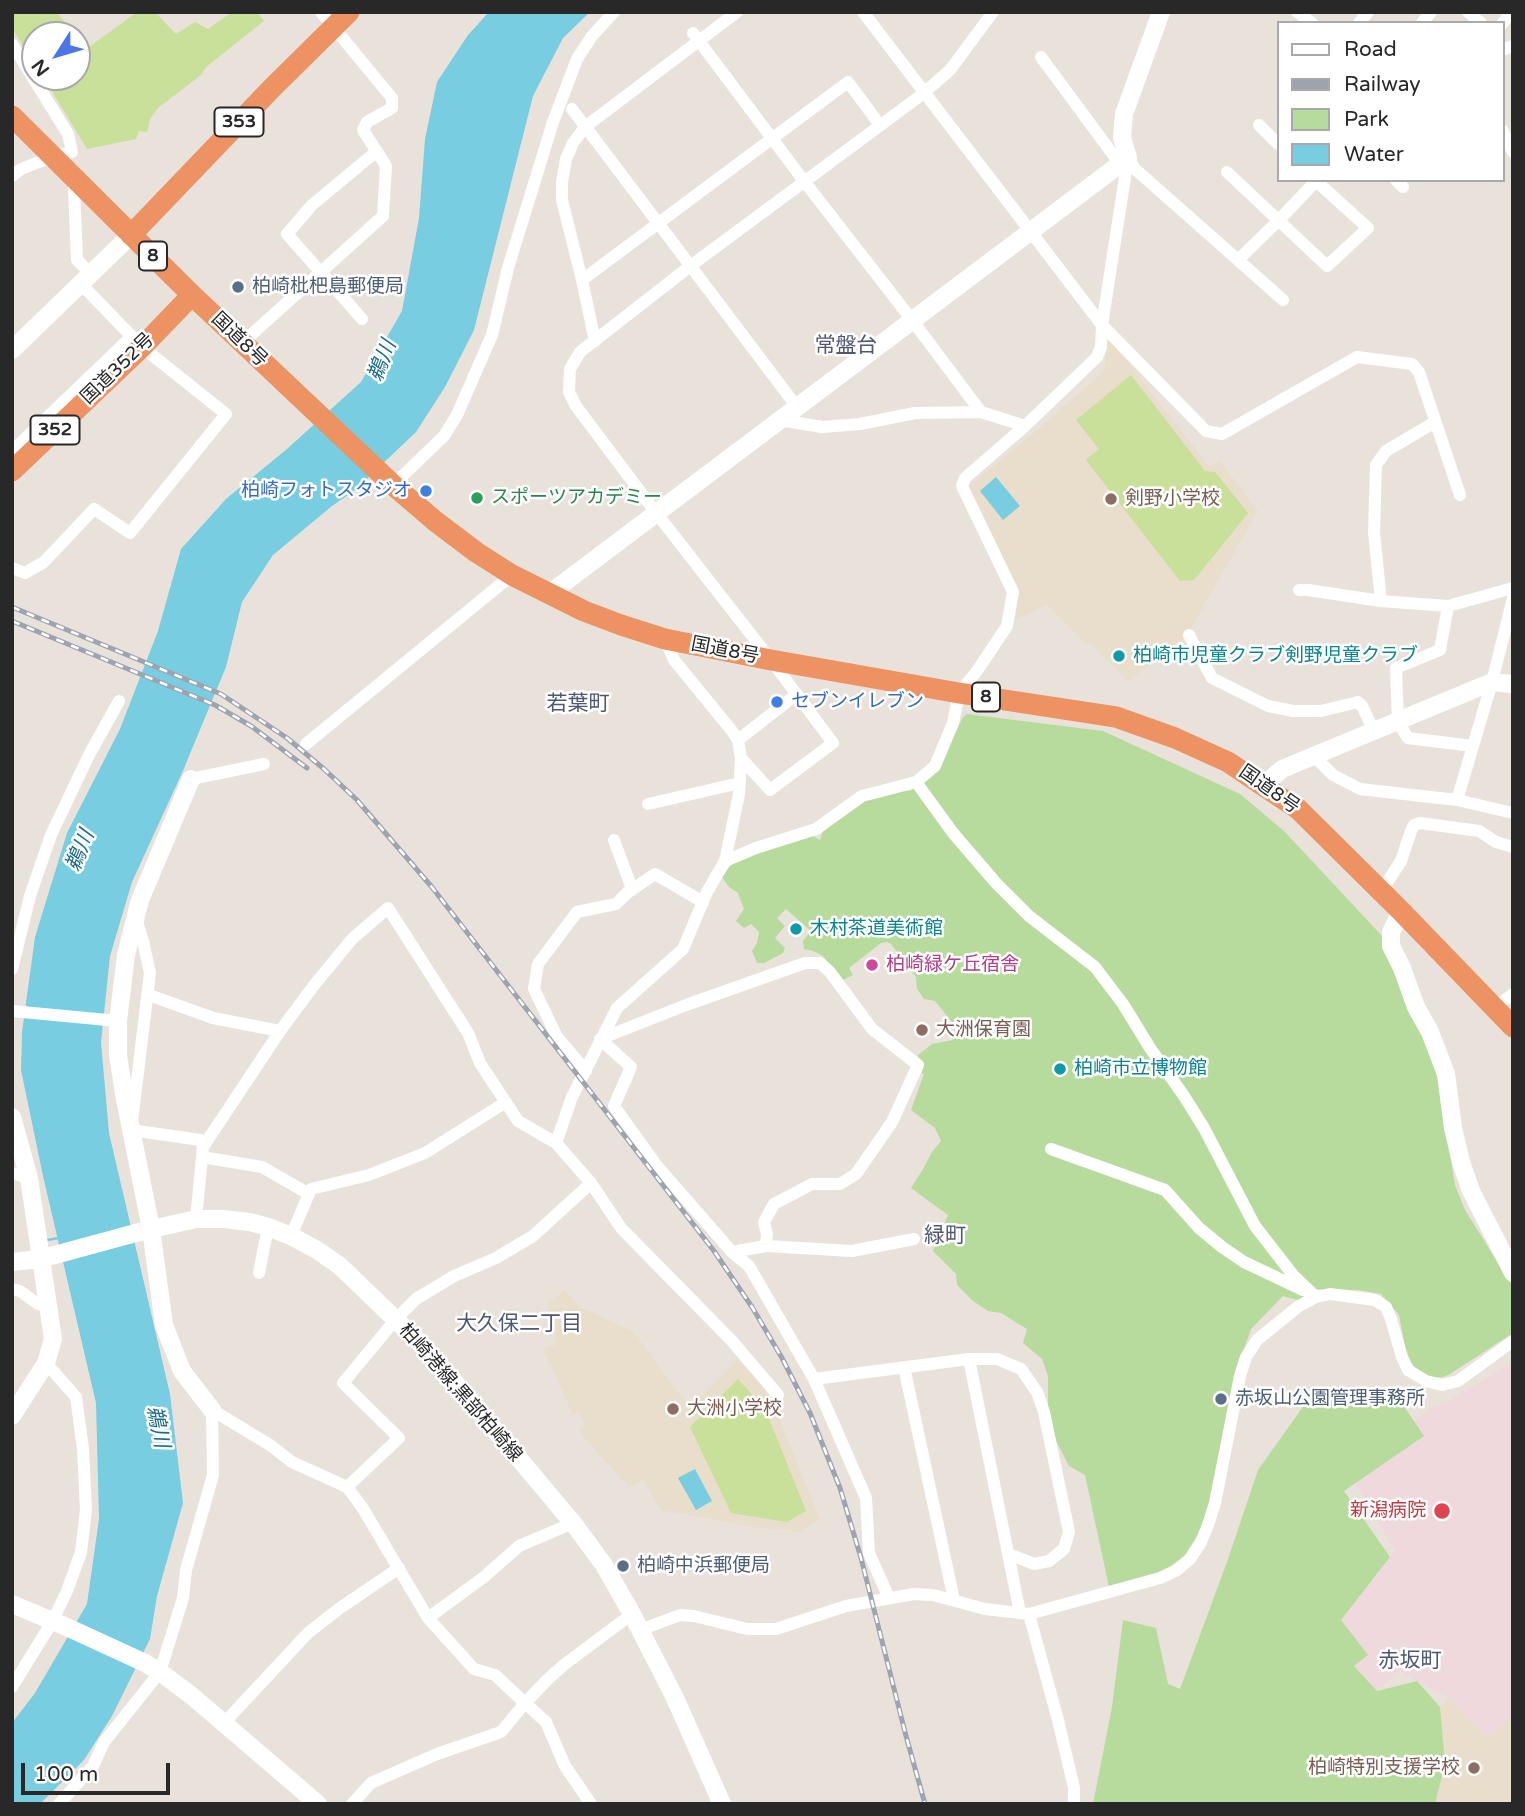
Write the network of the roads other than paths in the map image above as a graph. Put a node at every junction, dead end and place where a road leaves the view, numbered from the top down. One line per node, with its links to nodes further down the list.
1 (614, 12): 56 (street)
2 (737, 12): 9 (street)
3 (863, 12): 12 (street)
4 (993, 12): 12 (street)
5 (1161, 12): 24 (street)
6 (1297, 12): 8 (street)
7 (335, 17): 21 (street); 34 (highway, 353)
8 (1313, 19)
9 (696, 37): 17 (street); 19 (street)
10 (12, 44): 23 (street)
11 (1041, 57): 24 (street)
12 (924, 93): 15 (street); 33 (street)
13 (572, 109): 17 (street)
14 (12, 116): 23 (highway, 国道8号 / 8)
15 (880, 125): 19 (street); 27 (street)
16 (1259, 125): 20 (street)
17 (585, 127): 32 (street); 39 (street)
18 (1504, 134): 22 (street)
19 (771, 137): 27 (street); 32 (street)
20 (1276, 142)
21 (377, 151): 37 (street); 37 (street)
22 (1513, 152)
23 (52, 157): 26 (street); 28 (highway, 国道8号 / 8)
24 (1125, 161): 33 (street); 35 (street); 44 (street)
25 (1227, 172): 31 (street)
26 (12, 176)
27 (804, 181): 36 (street); 43 (street)
28 (78, 182): 34 (highway, 国道8号 / 8); 38 (street)
29 (1315, 182): 31 (street)
30 (1317, 182): 31 (street)
31 (1279, 220): 35 (street)
32 (657, 224): 36 (street); 39 (street)
33 (1030, 231): 43 (street); 44 (street)
34 (131, 234): 38 (street); 40 (highway, 国道8号 / 8)
35 (1238, 260): 41 (street)
36 (689, 267): 45 (street); 49 (street)
37 (321, 272): 42 (street); 47 (street)
38 (86, 279): 46 (street); 48 (street)
39 (583, 280): 45 (street)
40 (192, 295): 46 (highway, 国道352号 / 352); 47 (highway, 国道8号 / 8)
41 (1283, 300)
42 (362, 319)
43 (912, 320): 49 (street); 50 (street)
44 (1102, 326): 52 (street); 53 (street)
45 (595, 341): 58 (street)
46 (137, 342): 54 (street); 55 (highway, 国道352号 / 352); 59 (street)
47 (242, 344): 56 (highway, 国道8号 / 8)
48 (12, 350)
49 (797, 407): 51 (street)
50 (981, 412): 51 (street); 53 (street)
51 (780, 420): 58 (street)
52 (1435, 422): 57 (street); 65 (street)
53 (1025, 425): 72 (street)
54 (12, 452)
55 (12, 471)
56 (392, 484): 60 (highway, 国道8号 / 8)
57 (1460, 495)
58 (657, 514): 63 (street); 69 (street)
59 (12, 568)
60 (512, 575): 63 (highway, 国道8号 / 8); 78 (street)
61 (1513, 588): 66 (street)
62 (1299, 590): 65 (street)
63 (549, 594): 68 (highway, 国道8号 / 8)
64 (1513, 598): 70 (street)
65 (1381, 601): 66 (street)
66 (1448, 606): 75 (street)
67 (1189, 635): 76 (street)
68 (665, 639): 69 (highway, 国道8号 / 8); 77 (street)
69 (771, 660): 72 (highway, 国道8号 / 8); 73 (street)
70 (1492, 682): 71 (street); 75 (street); 79 (street)
71 (1513, 684)
72 (959, 693): 84 (street); 86 (highway, 国道8号 / 8)
73 (797, 694): 77 (street); 81 (street)
74 (119, 701): 98 (street)
75 (1398, 722): 76 (street); 79 (street)
76 (1374, 732): 80 (street)
77 (738, 740): 81 (street)
78 (306, 744)
79 (1473, 746): 87 (street)
80 (1314, 757): 86 (street); 87 (street)
81 (741, 758): 85 (street)
82 (264, 764): 83 (street)
83 (191, 779): 97 (street)
84 (916, 782): 92 (street); 130 (street)
85 (740, 783): 88 (street); 92 (street)
86 (1264, 785): 94 (highway, 国道8号 / 8)
87 (1457, 800): 89 (street)
88 (648, 804)
89 (1512, 812)
90 (614, 841): 93 (street)
91 (1513, 847): 94 (street)
92 (724, 861): 95 (street)
93 (632, 889): 95 (street); 107 (street)
94 (1381, 892): 96 (highway, 国道8号 / 8)
95 (703, 902): 106 (street)
96 (1401, 911): 101 (highway, 国道8号 / 8); 128 (street)
97 (135, 919): 100 (street); 103 (street)
98 (12, 968)
99 (1513, 994): 101 (street)
100 (149, 995): 105 (street); 110 (street)
101 (1494, 1008): 104 (highway, 国道8号 / 8)
102 (12, 1012): 103 (street)
103 (115, 1021): 110 (street)
104 (1513, 1027)
105 (280, 1031): 108 (street); 111 (street)
106 (600, 1039): 107 (street); 123 (street); 124 (street)
107 (586, 1071): 112 (street)
108 (506, 1102): 112 (street); 117 (street)
109 (12, 1117): 115 (street)
110 (131, 1130): 111 (street); 120 (street)
111 (207, 1141): 114 (street)
112 (556, 1143): 116 (street)
113 (1051, 1149): 130 (street)
114 (202, 1157): 117 (street); 118 (street)
115 (20, 1176): 125 (street)
116 (591, 1183): 132 (street); 138 (street)
117 (309, 1194): 121 (street)
118 (196, 1219): 119 (street, 柏崎港線;黒部柏崎線); 120 (street, 柏崎港線;黒部柏崎線)
119 (268, 1227): 121 (street, 柏崎港線;黒部柏崎線); 127 (street)
120 (147, 1230): 125 (street, 柏崎港線;黒部柏崎線); 139 (street)
121 (291, 1236): 132 (street, 柏崎港線;黒部柏崎線)
122 (915, 1239): 123 (street)
123 (766, 1246): 124 (street)
124 (732, 1252): 137 (street)
125 (46, 1258): 126 (street, 柏崎港線;黒部柏崎線); 131 (street)
126 (12, 1262)
127 (259, 1273)
128 (1513, 1273)
129 (12, 1289): 131 (street)
130 (1316, 1297): 133 (street); 148 (street)
131 (48, 1306): 135 (street)
132 (396, 1319): 141 (street); 142 (street, 柏崎港線;黒部柏崎線)
133 (1513, 1341)
134 (970, 1359): 136 (street); 143 (street); 143 (street)
135 (46, 1363): 140 (street); 150 (street)
136 (904, 1367): 137 (street); 146 (street)
137 (814, 1379): 145 (street)
138 (778, 1395)
139 (212, 1410): 141 (street); 152 (street)
140 (12, 1416)
141 (347, 1487): 144 (street)
142 (573, 1523): 149 (street); 151 (street, 柏崎港線;黒部柏崎線)
143 (1009, 1554): 148 (street)
144 (399, 1568): 149 (street); 155 (street)
145 (885, 1598): 146 (street); 151 (street)
146 (954, 1600): 148 (street)
147 (12, 1604): 150 (street)
148 (1025, 1614): 161 (street)
149 (428, 1618): 154 (street)
150 (52, 1622): 152 (street); 153 (street)
151 (636, 1622): 154 (street); 160 (street, 柏崎港線;黒部柏崎線)
152 (153, 1667): 155 (street); 156 (street)
153 (12, 1687)
154 (525, 1703): 158 (street); 159 (street)
155 (224, 1723): 157 (street)
156 (59, 1804)
157 (318, 1804)
158 (352, 1804)
159 (591, 1804)
160 (722, 1804)
161 (1074, 1804)

